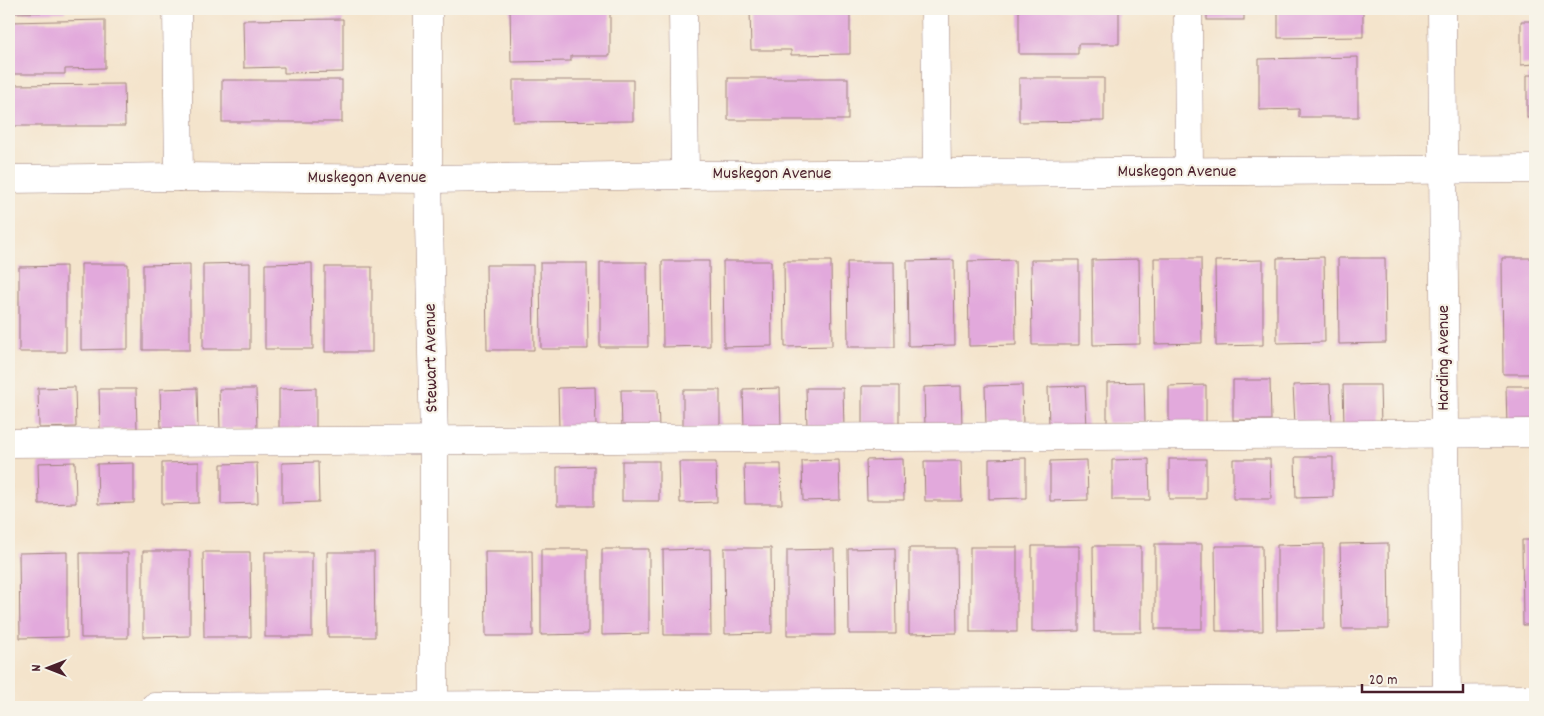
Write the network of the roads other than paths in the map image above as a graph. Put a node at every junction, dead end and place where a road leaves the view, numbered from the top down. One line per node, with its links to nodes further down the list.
1 (177, 9): 13 (street)
2 (428, 9): 14 (street, Stewart Avenue)
3 (683, 9): 11 (street)
4 (935, 9): 10 (street)
5 (1188, 9): 9 (street)
6 (1442, 9): 8 (street, Harding Avenue)
7 (1535, 169): 8 (street, Muskegon Avenue)
8 (1443, 170): 9 (street, Muskegon Avenue); 16 (street, Harding Avenue)
9 (1190, 172): 10 (street, Muskegon Avenue)
10 (937, 173): 11 (street, Muskegon Avenue)
11 (685, 174): 14 (street, Muskegon Avenue)
12 (9, 178): 13 (street, Muskegon Avenue)
13 (179, 178): 14 (street, Muskegon Avenue)
14 (428, 179): 17 (street, Stewart Avenue)
15 (1535, 433): 16 (street)
16 (1445, 434): 17 (street); 20 (street, Harding Avenue)
17 (434, 440): 18 (street); 22 (street, Stewart Avenue)
18 (9, 443)
19 (1535, 700): 20 (street)
20 (1447, 704): 22 (street)
21 (154, 707): 22 (street)
22 (434, 707)

